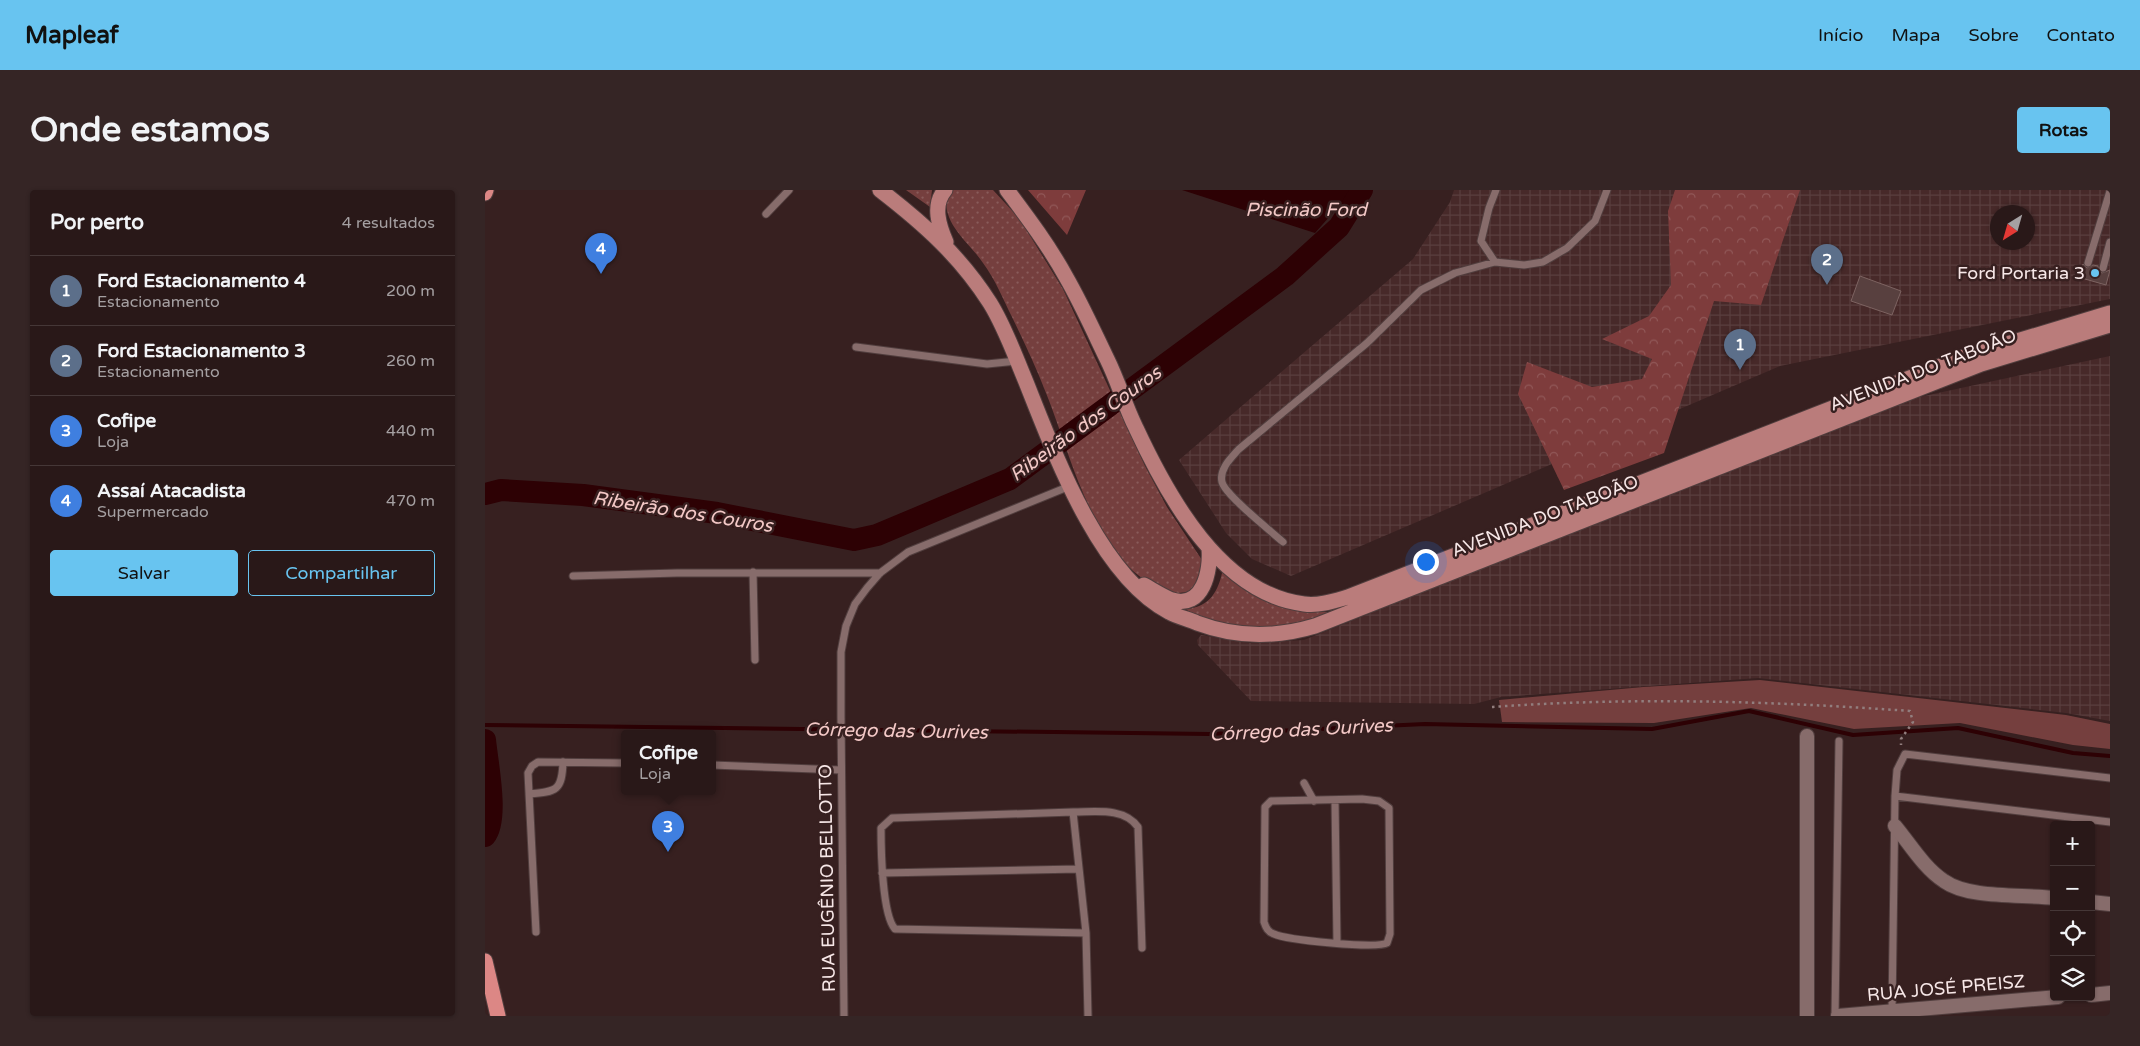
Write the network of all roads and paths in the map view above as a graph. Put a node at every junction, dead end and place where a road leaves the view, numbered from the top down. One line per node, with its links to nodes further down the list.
1 (789, 190): 8 (lane)
2 (880, 190): 10 (main road, AVENIDA DO TABOÃO)
3 (945, 190): 10 (main road)
4 (1007, 190): 20 (main road, AVENIDA DO TABOÃO)
5 (1496, 190): 11 (lane)
6 (1607, 190): 11 (lane)
7 (2110, 190): 12 (lane)
8 (766, 214)
9 (2110, 242): 13 (lane)
10 (949, 249): 17 (main road, AVENIDA DO TABOÃO)
11 (1495, 262): 19 (lane)
12 (2088, 263)
13 (2103, 268)
14 (2110, 313): 20 (main road, AVENIDA DO TABOÃO)
15 (2110, 325): 26 (main road, AVENIDA DO TABOÃO)
16 (857, 347): 17 (lane)
17 (1017, 361): 18 (main road, AVENIDA DO TABOÃO)
18 (1068, 480): 22 (lane, RUA EUGÊNIO BELLOTTO); 24 (main road, AVENIDA DO TABOÃO)
19 (1283, 542)
20 (1209, 549): 25 (main road)
21 (753, 572): 22 (lane); 23 (lane); 27 (lane)
22 (880, 573): 35 (lane, RUA EUGÊNIO BELLOTTO)
23 (573, 576)
24 (1127, 576): 25 (main road); 26 (main road, AVENIDA DO TABOÃO)
25 (1185, 601): 26 (main road)
26 (1181, 617)
27 (755, 660)
28 (1492, 707): 30 (path)
29 (1807, 736): 62 (street)
30 (1901, 739)
31 (1839, 741): 63 (lane)
32 (563, 762): 33 (lane); 38 (lane); 38 (lane)
33 (621, 763)
34 (716, 765): 35 (lane)
35 (841, 770): 60 (lane, RUA EUGÊNIO BELLOTTO)
36 (2110, 778): 39 (lane)
37 (1303, 783): 40 (lane)
38 (529, 794): 50 (lane)
39 (1895, 796): 43 (lane); 44 (lane)
40 (1314, 800): 41 (lane); 52 (lane)
41 (1335, 800): 52 (lane); 52 (lane)
42 (1073, 812): 45 (lane); 46 (lane); 53 (lane)
43 (2110, 822)
44 (1895, 826): 47 (street); 58 (lane)
45 (1079, 869): 46 (lane); 51 (lane)
46 (882, 873): 51 (lane)
47 (2050, 898)
48 (2095, 902): 49 (street)
49 (2110, 904)
50 (536, 932)
51 (1085, 933): 61 (lane)
52 (1337, 943)
53 (1142, 948)
54 (485, 961): 59 (highway)
55 (2110, 993): 56 (street)
56 (2095, 994)
57 (2050, 998): 58 (street, RUA JOSÉ PREISZ)
58 (1892, 1011): 63 (street, RUA JOSÉ PREISZ)
59 (497, 1012)
60 (844, 1016)
61 (1088, 1016)
62 (1807, 1016)
63 (1836, 1016)

